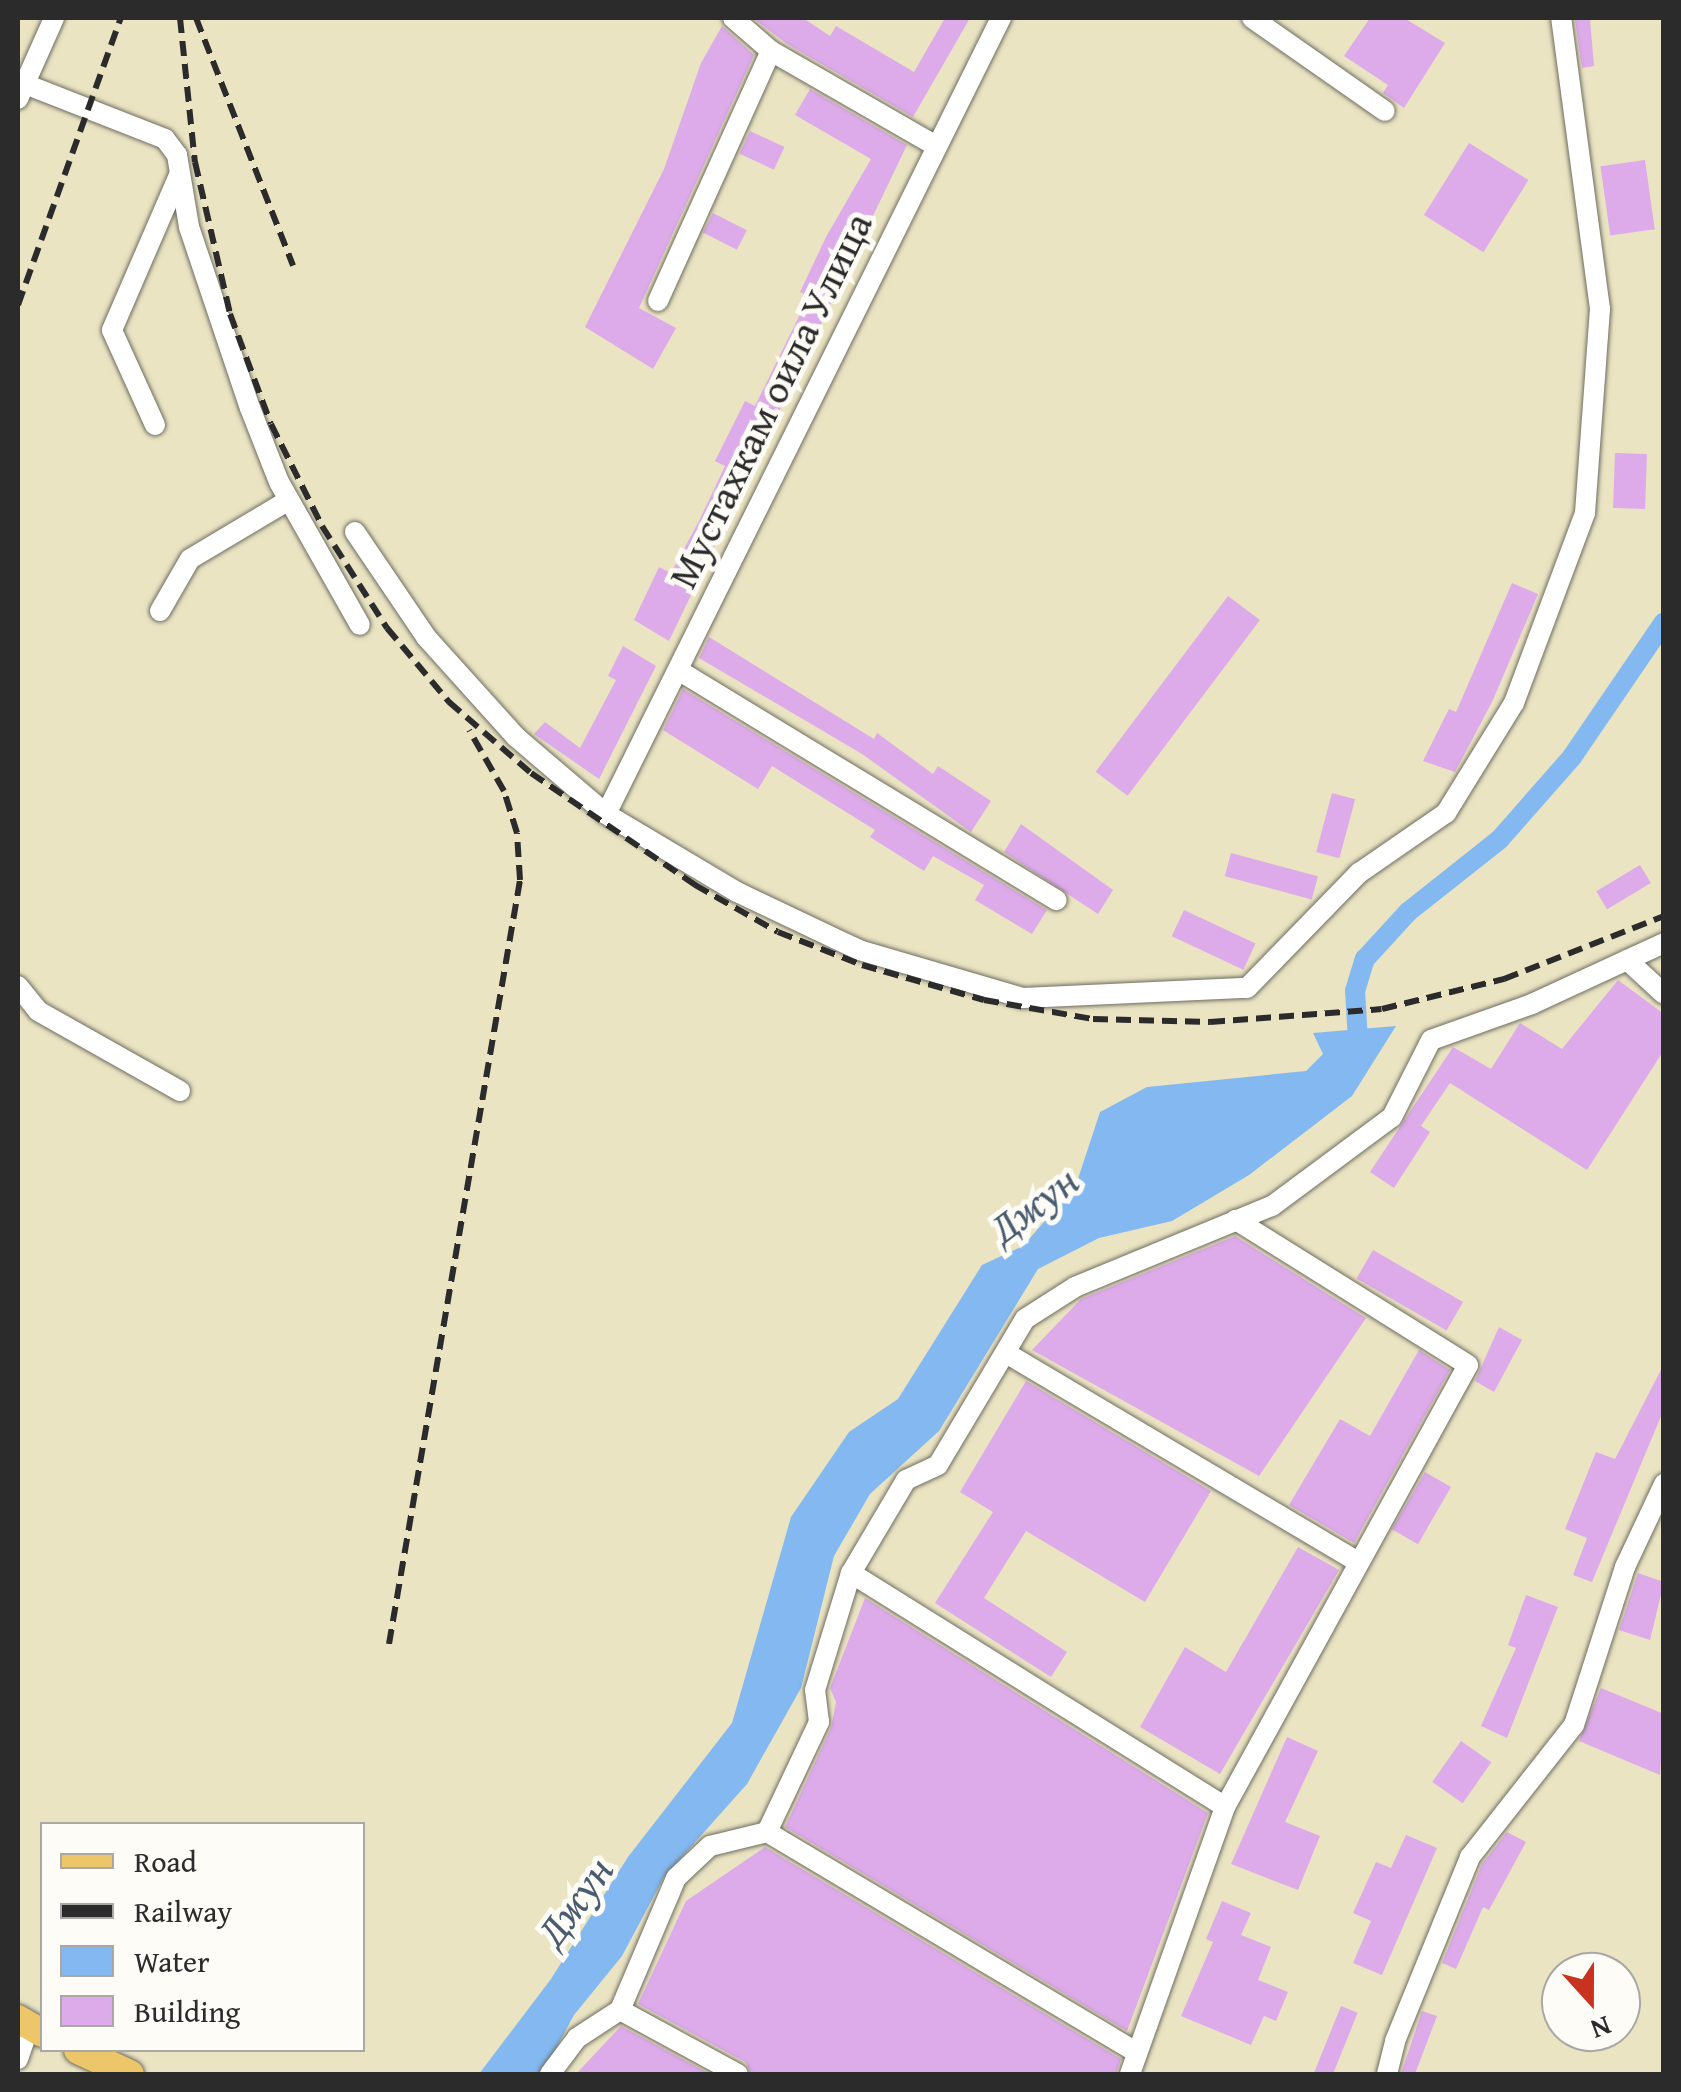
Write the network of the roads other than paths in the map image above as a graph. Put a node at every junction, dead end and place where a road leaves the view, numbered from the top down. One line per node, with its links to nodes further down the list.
1 (54, 18): 7 (street)
2 (733, 18): 6 (street)
3 (1001, 18): 9 (street, Мустахкам оила Улица)
4 (1252, 18): 8 (street)
5 (1562, 18): 18 (street)
6 (771, 50): 9 (street); 11 (street)
7 (21, 92): 10 (street)
8 (1385, 111)
9 (933, 144): 17 (street, Мустахкам оила Улица)
10 (180, 173): 12 (street); 13 (street)
11 (658, 302)
12 (154, 425)
13 (289, 500): 15 (street); 16 (street)
14 (355, 532): 18 (street)
15 (160, 611)
16 (360, 625)
17 (678, 670): 18 (street, Мустахкам оила Улица); 19 (street)
18 (606, 814)
19 (1057, 900)
20 (1664, 942): 21 (street)
21 (1627, 960): 23 (street); 25 (street)
22 (18, 986): 24 (street)
23 (1664, 994)
24 (180, 1090)
25 (1236, 1220): 26 (street); 28 (street)
26 (1006, 1353): 28 (street); 29 (street)
27 (1664, 1484): 41 (street)
28 (1357, 1561): 30 (street)
29 (851, 1573): 30 (street); 31 (street)
30 (1225, 1807): 34 (street)
31 (767, 1832): 32 (street); 34 (street)
32 (620, 2010): 38 (street); 39 (street)
33 (30, 2026): 35 (street)
34 (1137, 2053): 40 (street)
35 (18, 2058)
36 (89, 2061): 37 (main road)
37 (130, 2074)
38 (550, 2074)
39 (738, 2074)
40 (1130, 2074)
41 (1387, 2074)

